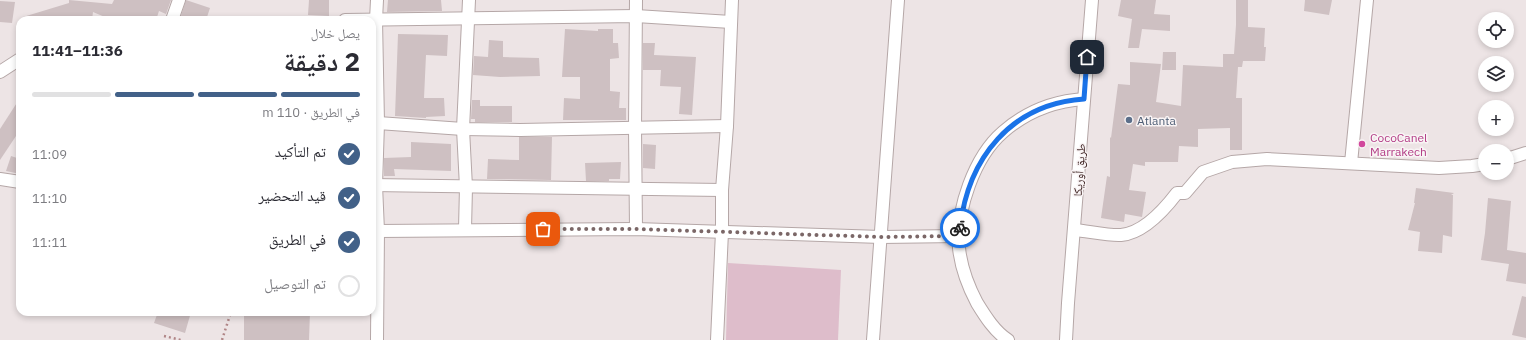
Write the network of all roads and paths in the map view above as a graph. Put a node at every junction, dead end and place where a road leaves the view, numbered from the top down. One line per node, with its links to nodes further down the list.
1 (179, 0): 9 (street)
2 (376, 0): 12 (street)
3 (469, 0): 11 (street)
4 (636, 0): 10 (street)
5 (732, 0): 13 (street)
6 (898, 0): 39 (street)
7 (1092, 0): 16 (street, طريق أوريكا)
8 (1367, 0): 24 (street)
9 (173, 16)
10 (636, 16): 11 (street); 13 (street); 19 (street)
11 (468, 18): 12 (street); 20 (street)
12 (376, 20): 17 (street)
13 (731, 22): 18 (street)
14 (16, 62): 15 (street)
15 (0, 72)
16 (1084, 99): 35 (street, طريق أوريكا); 38 (street)
17 (378, 123): 20 (street); 22 (street)
18 (727, 126): 19 (street); 31 (street)
19 (634, 128): 20 (street); 30 (street)
20 (463, 129): 29 (street)
21 (1526, 153): 23 (street)
22 (376, 154)
23 (1514, 157)
24 (1351, 163): 25 (street); 35 (street)
25 (1478, 165)
26 (0, 179): 27 (street)
27 (16, 181)
28 (376, 185): 29 (street)
29 (466, 187): 30 (street); 34 (street)
30 (635, 189): 31 (street); 33 (street)
31 (722, 190): 37 (street)
32 (376, 208): 36 (street)
33 (636, 229): 34 (street); 37 (street)
34 (465, 230): 36 (street)
35 (1075, 230): 50 (street, طريق أوريكا)
36 (378, 231): 40 (street)
37 (722, 232): 39 (street); 47 (street)
38 (959, 236): 39 (street); 49 (street)
39 (881, 237): 48 (street)
40 (376, 274)
41 (231, 316): 45 (path)
42 (376, 316): 46 (street)
43 (164, 336): 44 (path)
44 (180, 340)
45 (222, 340)
46 (377, 340)
47 (717, 340)
48 (872, 340)
49 (1008, 340)
50 (1066, 340)

